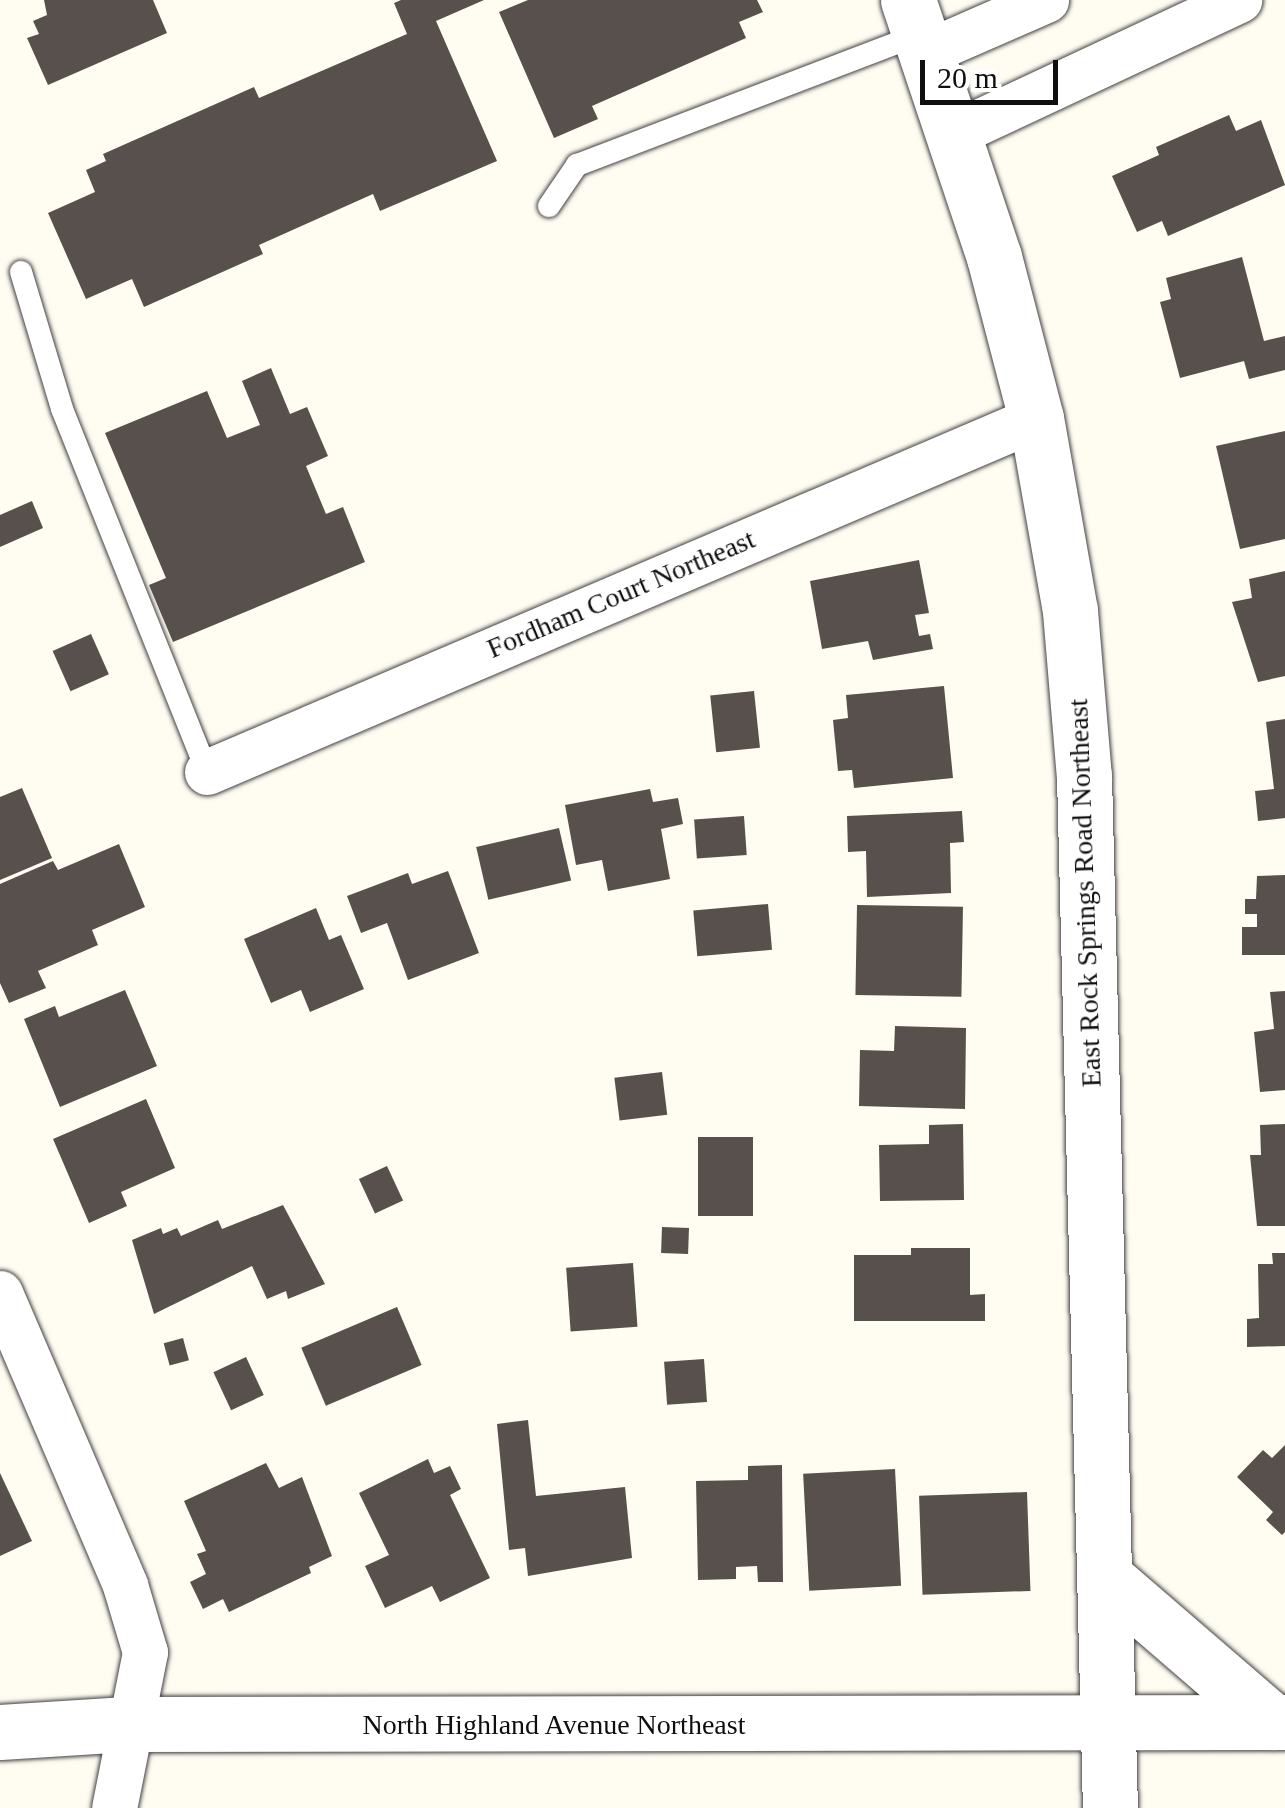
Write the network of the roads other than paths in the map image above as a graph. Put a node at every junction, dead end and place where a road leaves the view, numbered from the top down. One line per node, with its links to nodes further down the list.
1 (1046, 0): 3 (street)
2 (1240, 0): 4 (street)
3 (918, 29): 4 (street, East Rock Springs Road Northeast); 5 (lane)
4 (956, 133): 7 (street, East Rock Springs Road Northeast)
5 (549, 206)
6 (21, 272): 8 (lane)
7 (1036, 418): 8 (street, Fordham Court Northeast); 10 (street, East Rock Springs Road Northeast)
8 (208, 772)
9 (0, 1293): 12 (street)
10 (1105, 1577): 11 (street); 13 (street, East Rock Springs Road Northeast)
11 (1279, 1722): 13 (street, North Highland Avenue Northeast)
12 (127, 1724): 13 (street, North Highland Avenue Northeast); 14 (street, North Highland Avenue Northeast); 15 (street)
13 (1109, 1727): 16 (street, East Rock Springs Road Northeast)
14 (0, 1732)
15 (114, 1808)
16 (1110, 1808)

